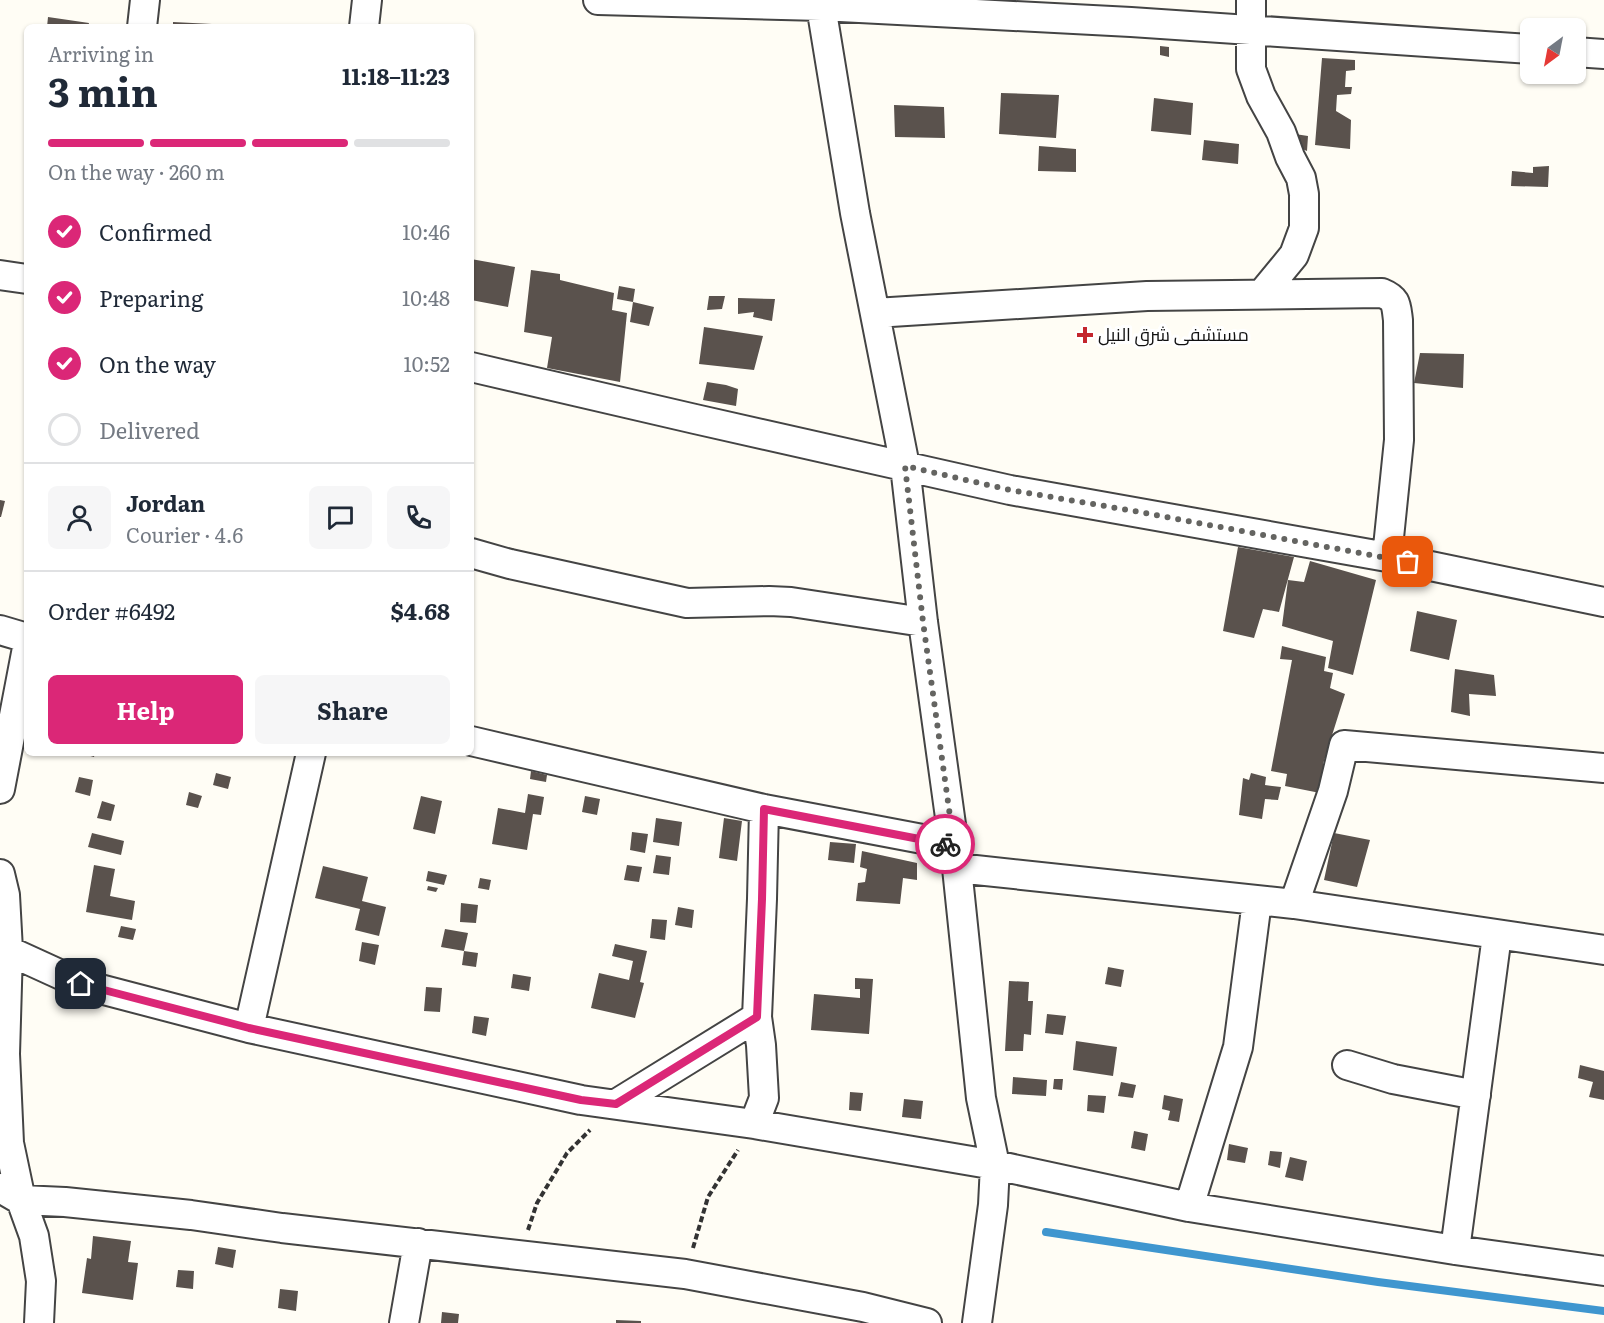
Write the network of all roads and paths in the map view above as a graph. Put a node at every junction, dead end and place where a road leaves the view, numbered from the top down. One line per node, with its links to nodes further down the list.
1 (145, 0): 6 (street)
2 (367, 0): 7 (street)
3 (598, 0): 5 (street)
4 (1251, 0): 8 (street)
5 (821, 3): 8 (street); 15 (street)
6 (142, 24)
7 (364, 24)
8 (1251, 29): 9 (street); 14 (street)
9 (1520, 49)
10 (1586, 53): 11 (street)
11 (1604, 54)
12 (0, 275): 13 (street)
13 (24, 279)
14 (1262, 294): 15 (street); 19 (street)
15 (875, 313): 17 (street)
16 (474, 368): 17 (street)
17 (905, 466): 19 (street); 21 (street)
18 (474, 554): 21 (street)
19 (1387, 557): 20 (street)
20 (1604, 602)
21 (923, 622): 30 (street)
22 (0, 630): 23 (street)
23 (24, 637)
24 (24, 664): 28 (street)
25 (474, 742): 29 (street)
26 (310, 756): 38 (street)
27 (1604, 768): 33 (street)
28 (0, 789)
29 (764, 809): 30 (street); 37 (street)
30 (956, 857): 32 (street); 43 (street)
31 (0, 874): 35 (street)
32 (1257, 901): 33 (street); 45 (street)
33 (1294, 904): 34 (street)
34 (1497, 935): 36 (street); 40 (street)
35 (4, 948): 38 (street); 44 (street)
36 (1604, 950)
37 (757, 1017): 41 (street); 42 (street)
38 (249, 1028): 41 (street)
39 (1347, 1065): 40 (street)
40 (1476, 1095): 47 (street)
41 (616, 1104): 42 (street); 48 (path)
42 (754, 1124): 43 (street); 50 (path)
43 (996, 1165): 45 (street); 54 (street)
44 (10, 1194): 46 (street); 51 (street)
45 (1190, 1207): 47 (street)
46 (418, 1242): 48 (street); 52 (street)
47 (1455, 1250): 49 (street)
48 (519, 1254): 50 (street)
49 (1604, 1271)
50 (685, 1274): 53 (street)
51 (39, 1323)
52 (404, 1323)
53 (927, 1323)
54 (977, 1323)

